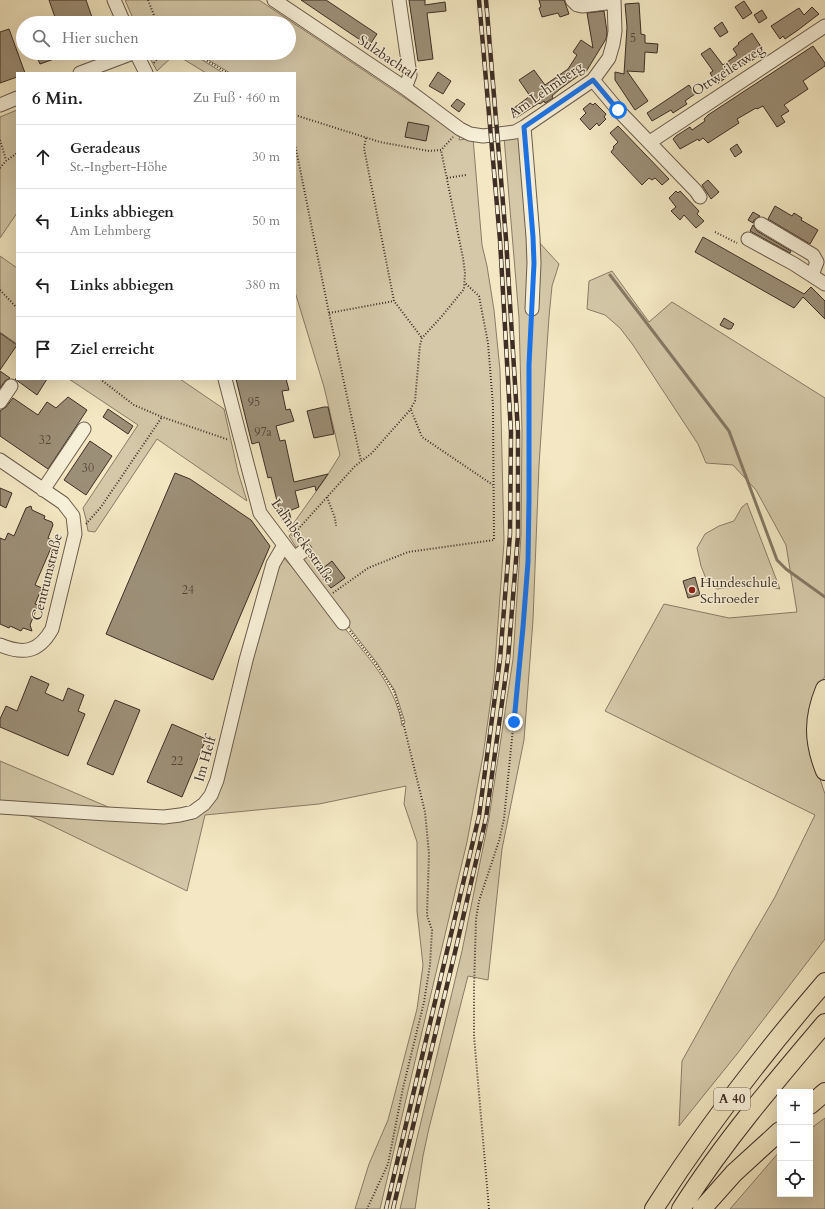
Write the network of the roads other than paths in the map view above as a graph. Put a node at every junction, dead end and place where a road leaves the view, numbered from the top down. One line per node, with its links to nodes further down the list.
1 (114, 0): 6 (street)
2 (274, 0): 13 (street, Sulzbachtal)
3 (399, 0): 13 (street)
4 (572, 0): 5 (street)
5 (614, 1): 12 (street, Am Lehmberg)
6 (121, 16)
7 (825, 26): 18 (street, Ottweilerweg)
8 (114, 60): 10 (street)
9 (140, 60): 11 (street)
10 (83, 72)
11 (146, 72)
12 (593, 80): 16 (street, Am Lehmberg); 18 (street)
13 (405, 88): 17 (street, Sulzbachtal)
14 (16, 98): 15 (street)
15 (0, 104)
16 (524, 127): 17 (street, Am Lehmberg); 24 (street)
17 (483, 136)
18 (650, 142): 19 (street)
19 (700, 196)
20 (761, 224): 22 (street)
21 (748, 239): 22 (street)
22 (812, 275): 23 (street)
23 (825, 284)
24 (532, 309)
25 (225, 380): 31 (street, Lahnbeckestraße)
26 (11, 386): 27 (street)
27 (0, 402)
28 (84, 429): 30 (street)
29 (0, 460): 30 (street, Centrumstraße)
30 (43, 490): 35 (street, Centrumstraße)
31 (284, 545): 33 (street, Lahnbeckestraße); 38 (street, Im Helf)
32 (305, 550): 33 (street)
33 (294, 558): 34 (street, Lahnbeckestraße)
34 (343, 623)
35 (0, 645)
36 (825, 689): 37 (highway)
37 (825, 770)
38 (0, 807)
39 (825, 972): 40 (highway)
40 (820, 988): 45 (highway, A 40)
41 (825, 1023): 46 (highway, A 40)
42 (825, 1092): 43 (highway)
43 (813, 1102)
44 (777, 1135): 47 (highway)
45 (654, 1209)
46 (681, 1209)
47 (702, 1209)

